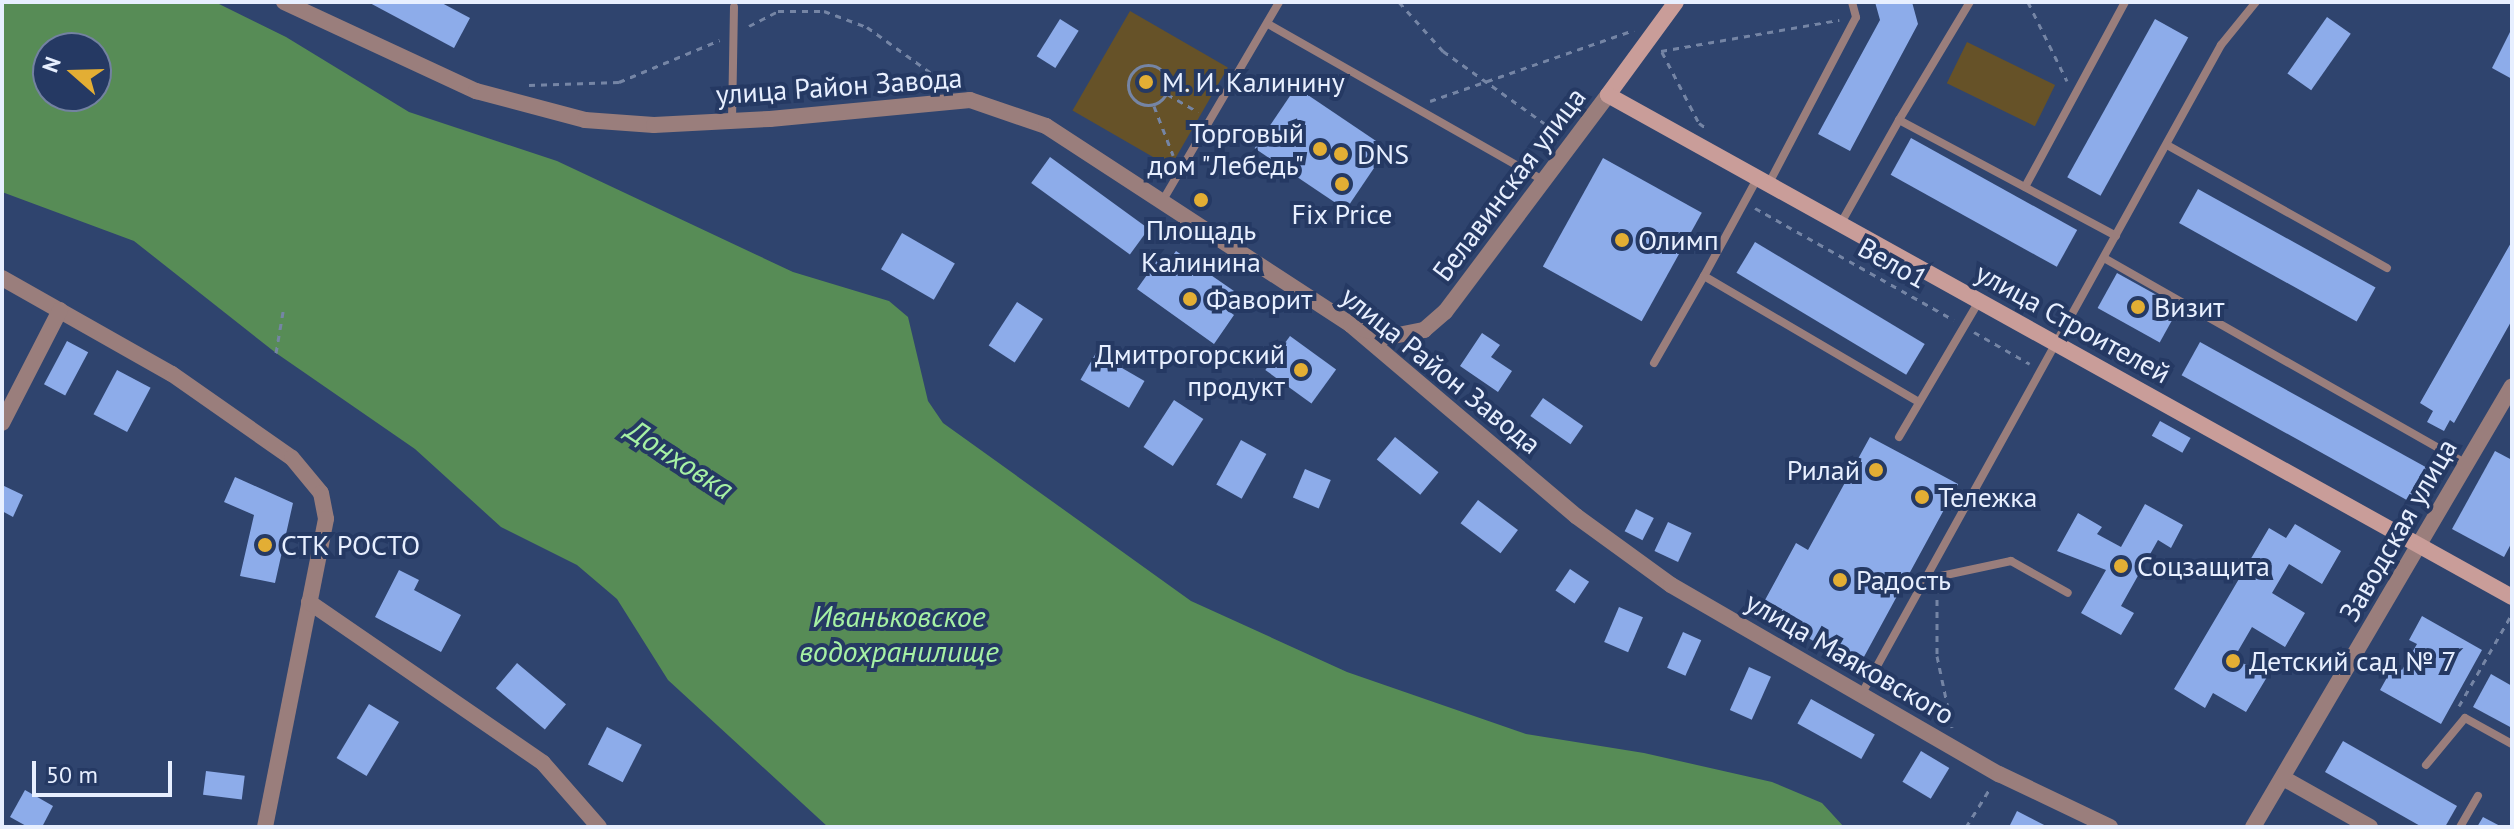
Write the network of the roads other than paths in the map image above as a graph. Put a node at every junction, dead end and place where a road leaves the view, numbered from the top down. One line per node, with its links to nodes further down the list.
1 (284, 2): 12 (street, улица Район Завода)
2 (1279, 2): 9 (lane)
3 (1676, 2): 10 (main road, Белавинская улица)
4 (1852, 2): 14 (lane)
5 (1970, 2): 11 (lane)
6 (2125, 2): 16 (lane)
7 (2256, 2): 13 (lane)
8 (734, 7): 12 (lane)
9 (1268, 24): 15 (lane); 17 (lane)
10 (1608, 95): 14 (main road, улица Строителей); 15 (street, Белавинская улица)
11 (1899, 120): 16 (lane); 18 (lane)
12 (732, 121): 17 (street, улица Район Завода)
13 (2167, 145): 19 (lane); 21 (lane)
14 (1763, 180): 18 (main road, улица Строителей); 22 (lane)
15 (1544, 181): 26 (street, Белавинская улица)
16 (2025, 187): 19 (lane)
17 (1163, 200): 26 (street, улица Район Завода)
18 (1841, 223): 24 (main road, улица Строителей)
19 (2116, 236): 20 (lane)
20 (2104, 258): 27 (lane); 33 (lane)
21 (2387, 268)
22 (1704, 276): 28 (lane); 30 (lane)
23 (2, 278): 25 (street)
24 (1979, 301): 27 (main road, улица Строителей); 30 (lane)
25 (60, 310): 31 (street); 41 (street)
26 (1351, 325): 34 (street, улица Район Завода)
27 (2056, 344): 35 (main road, улица Строителей); 37 (lane)
28 (1654, 363)
29 (2512, 386): 33 (street, Заводская улица)
30 (1919, 402): 32 (lane)
31 (2, 423)
32 (1899, 437)
33 (2467, 464): 35 (street, Заводская улица)
34 (1576, 516): 42 (street, улица Маяковского)
35 (2420, 545): 38 (street, Заводская улица); 40 (main road, улица Строителей)
36 (2378, 569): 38 (lane)
37 (1926, 579): 39 (lane); 42 (lane)
38 (2399, 582): 45 (street, Заводская улица)
39 (2068, 593)
40 (2512, 595)
41 (309, 602): 48 (street); 49 (street)
42 (1861, 695): 50 (street, улица Маяковского)
43 (2512, 744): 44 (lane)
44 (2426, 765)
45 (2283, 778): 47 (street, Заводская улица); 51 (street)
46 (2478, 796): 52 (lane)
47 (2255, 826)
48 (265, 827)
49 (599, 827)
50 (2110, 827)
51 (2370, 827)
52 (2460, 827)

